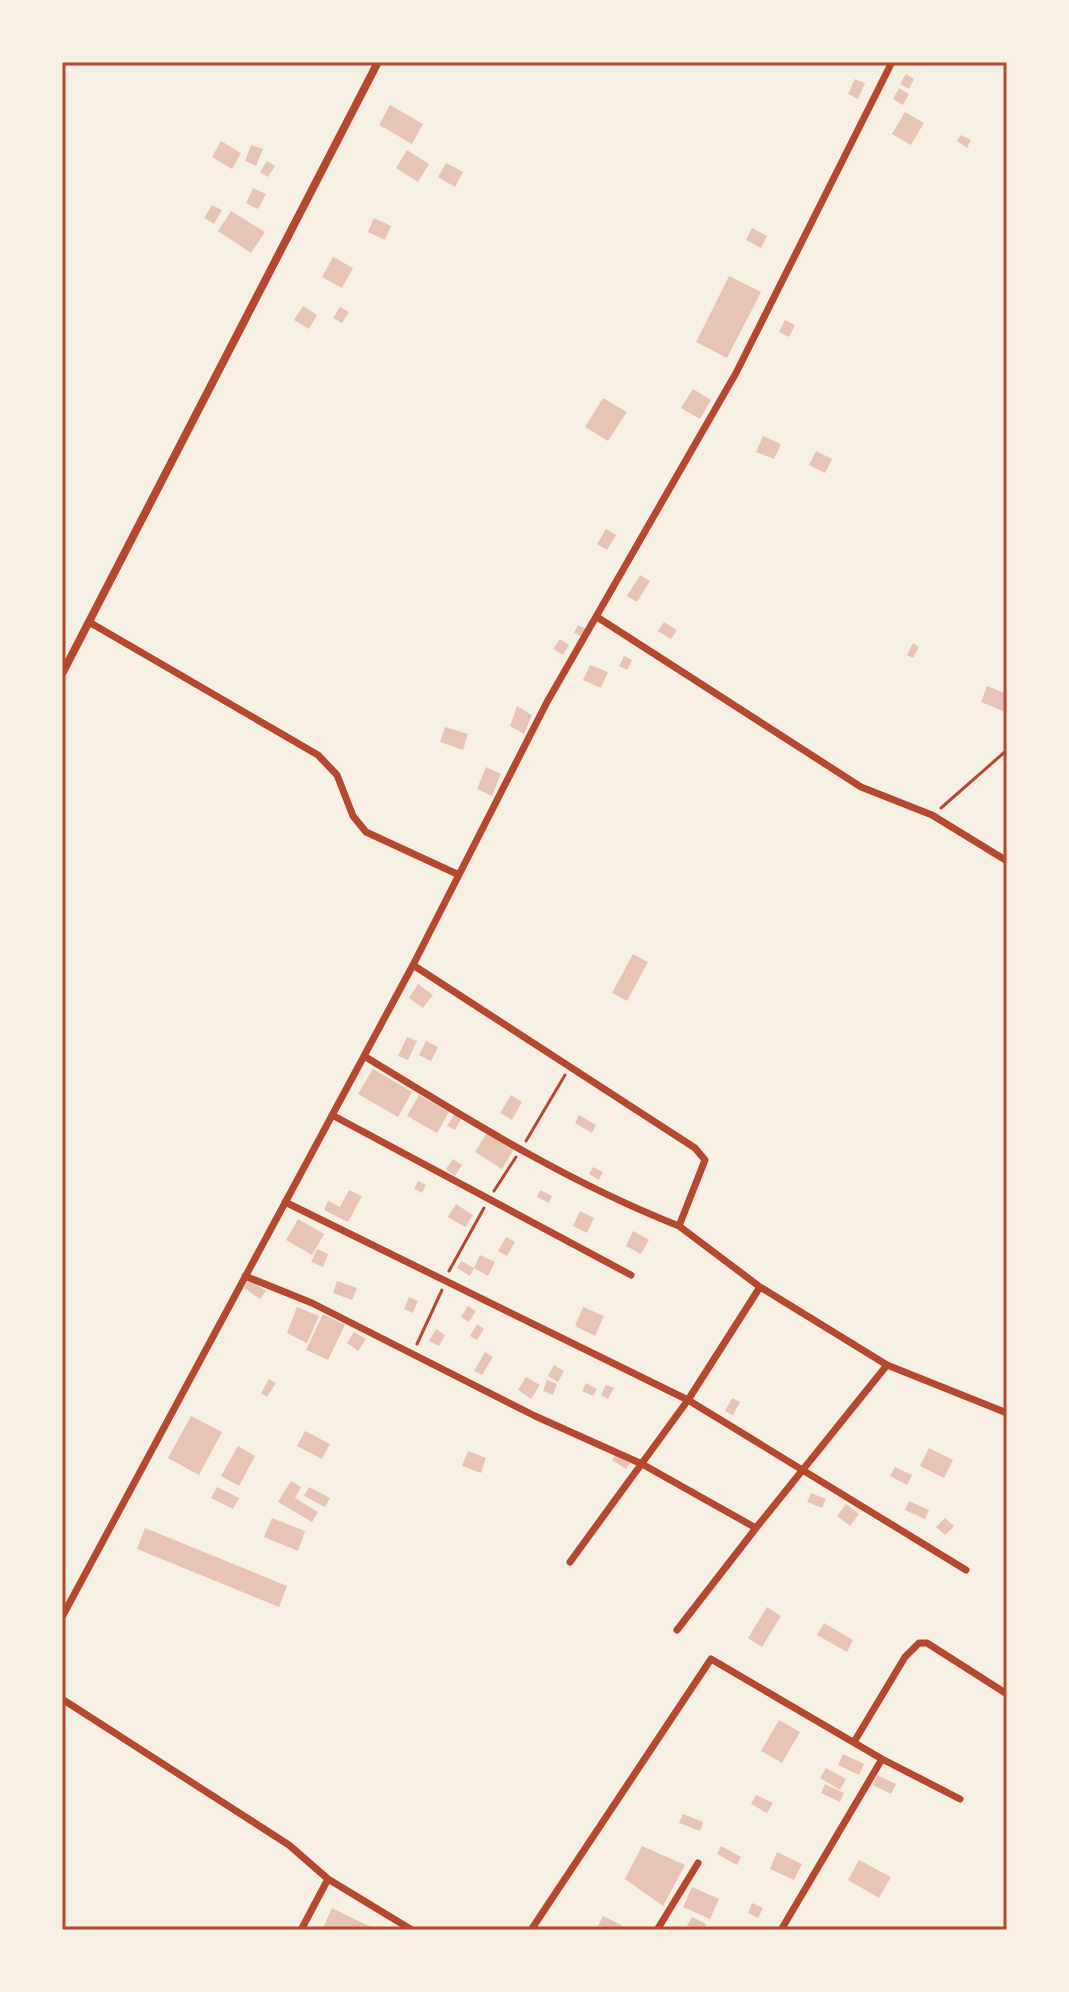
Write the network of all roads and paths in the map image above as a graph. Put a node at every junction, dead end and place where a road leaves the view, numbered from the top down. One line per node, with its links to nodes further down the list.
1 (378, 62): 4 (street)
2 (892, 62): 3 (street)
3 (597, 617): 7 (street); 9 (street)
4 (89, 622): 5 (street); 9 (street)
5 (62, 674)
6 (1007, 750): 7 (path)
7 (932, 815): 8 (street)
8 (1007, 861)
9 (457, 874): 10 (street)
10 (413, 965): 11 (street); 14 (street)
11 (364, 1056): 12 (street); 14 (street)
12 (332, 1115): 13 (street); 15 (street)
13 (285, 1202): 16 (street); 19 (street)
14 (679, 1226): 17 (street)
15 (631, 1275)
16 (245, 1276): 21 (street); 26 (street)
17 (760, 1287): 18 (street); 19 (street)
18 (887, 1365): 20 (street); 22 (street)
19 (688, 1400): 21 (street); 22 (street)
20 (1007, 1413)
21 (642, 1464): 23 (street); 24 (street)
22 (805, 1470): 23 (street); 25 (street)
23 (756, 1528): 28 (street)
24 (570, 1562)
25 (966, 1570)
26 (65, 1606): 27 (street)
27 (62, 1617)
28 (677, 1630)
29 (1007, 1694): 31 (street)
30 (62, 1699): 35 (street)
31 (854, 1742): 32 (street); 38 (street)
32 (882, 1759): 33 (street); 40 (street)
33 (960, 1799)
34 (698, 1863): 39 (street)
35 (328, 1879): 36 (street); 37 (street)
36 (301, 1930)
37 (412, 1930)
38 (531, 1930)
39 (657, 1930)
40 (781, 1930)

